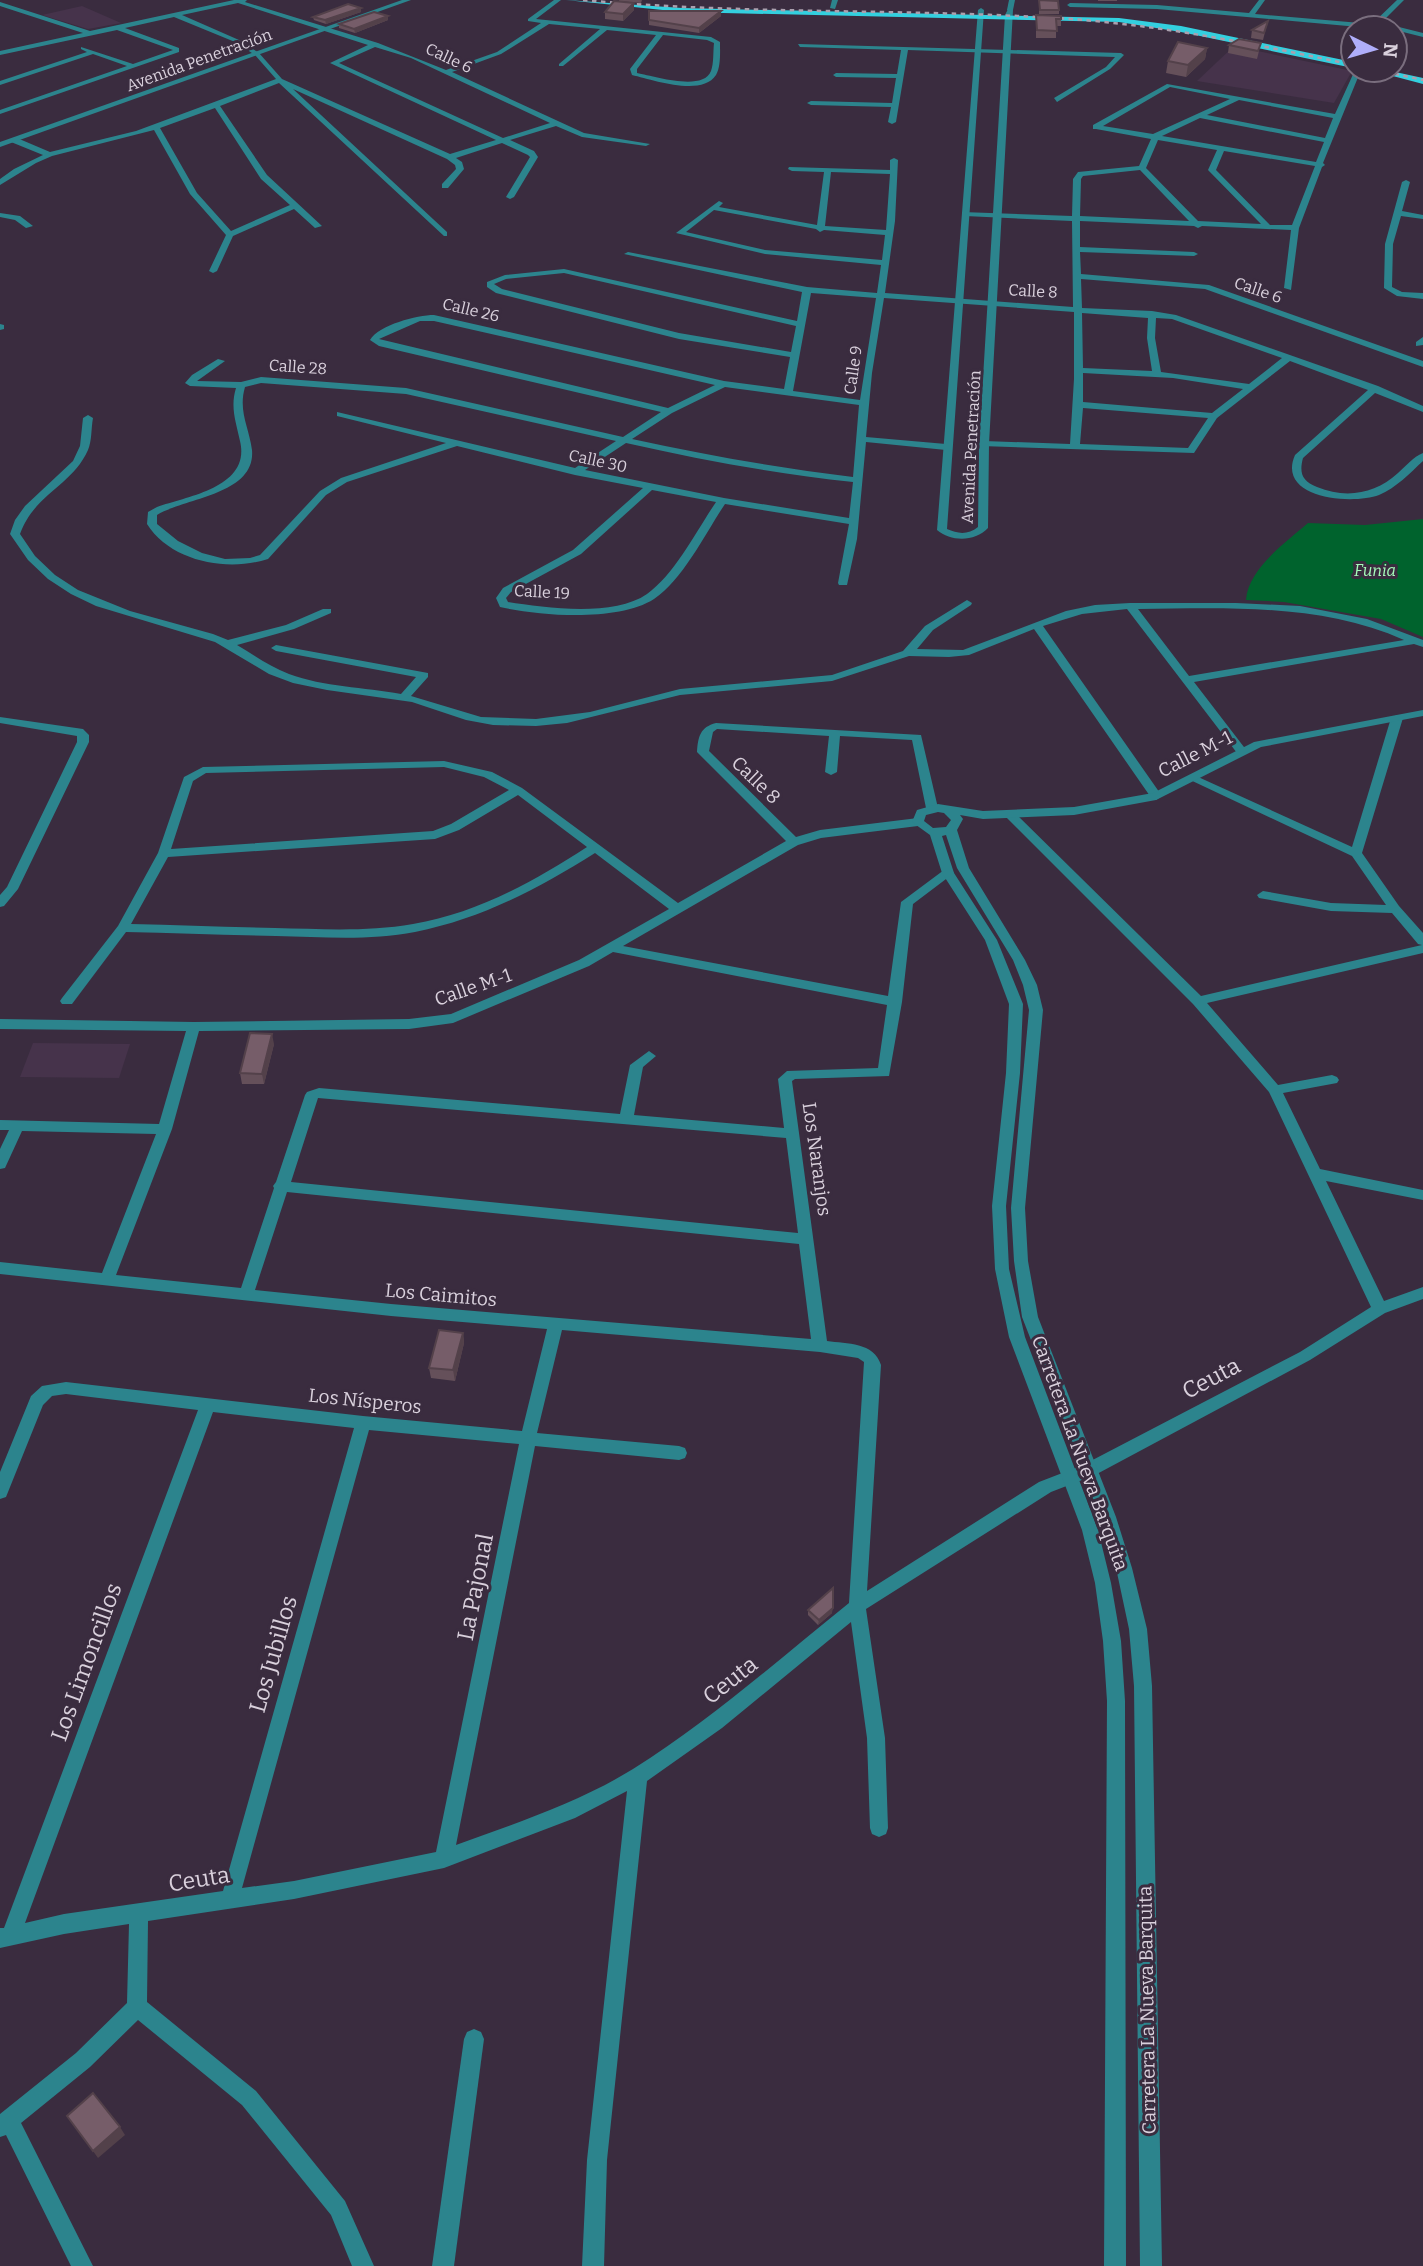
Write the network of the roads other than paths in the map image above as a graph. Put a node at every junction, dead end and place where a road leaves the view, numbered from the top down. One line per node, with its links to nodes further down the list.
1 (408, 0): 22 (street, Avenida Penetración)
2 (558, 0): 18 (street)
3 (570, 0): 13 (main road)
4 (649, 0): 10 (main road)
5 (1011, 0): 14 (street, Avenida Penetración)
6 (1262, 0): 17 (street)
7 (1401, 0): 15 (street)
8 (240, 1): 16 (street); 22 (street, Calle 6)
9 (1160, 3): 12 (street); 17 (street)
10 (834, 4): 13 (main road)
11 (2, 5): 23 (street)
12 (1070, 8): 14 (main road); 34 (main road); 35 (main road)
13 (981, 13): 14 (main road); 29 (street, Avenida Penetración)
14 (1009, 13): 30 (street, Avenida Penetración)
15 (1386, 14)
16 (175, 15): 20 (street); 33 (street)
17 (1251, 15): 19 (street)
18 (547, 22): 21 (street); 38 (street)
19 (1339, 22)
20 (117, 27): 23 (street); 37 (street)
21 (605, 28): 24 (street); 36 (street)
22 (326, 30): 26 (street, Calle 6); 33 (street, Avenida Penetración)
23 (88, 33): 25 (street)
24 (661, 33): 24 (street)
25 (60, 38): 31 (street); 32 (street)
26 (376, 44): 38 (street, Calle 6); 58 (street)
27 (800, 45): 28 (street)
28 (905, 47): 29 (street); 40 (street)
29 (979, 49): 30 (street); 76 (street, Avenida Penetración)
30 (1007, 50): 46 (street); 79 (street, Avenida Penetración)
31 (92, 52): 37 (street); 42 (street)
32 (0, 53)
33 (257, 54): 41 (street); 57 (street, Avenida Penetración)
34 (1339, 56)
35 (1339, 62)
36 (561, 65)
37 (133, 66): 50 (street)
38 (446, 72): 54 (street, Calle 6)
39 (836, 75): 40 (street)
40 (900, 76): 48 (street)
41 (280, 80): 49 (street); 64 (street); 89 (street)
42 (0, 83)
43 (1352, 84): 52 (street)
44 (1357, 84): 52 (street)
45 (1238, 98): 51 (street); 52 (street); 56 (street)
46 (1057, 100)
47 (811, 103): 48 (street)
48 (895, 104): 53 (street)
49 (216, 106): 55 (street); 75 (street)
50 (0, 112)
51 (1199, 116): 56 (street); 59 (street)
52 (1339, 116): 59 (street)
53 (892, 122)
54 (557, 123): 58 (street); 60 (street, Calle 6)
55 (156, 127): 63 (street); 90 (street)
56 (1156, 136): 62 (street); 67 (street)
57 (14, 140): 61 (street, Avenida Penetración); 63 (street)
58 (501, 141): 64 (street); 74 (street)
59 (1328, 141): 66 (street)
60 (646, 144)
61 (0, 145)
62 (1221, 148): 66 (street); 85 (street)
63 (48, 154): 72 (street)
64 (450, 157): 73 (street)
65 (894, 160): 70 (street, Calle 9)
66 (1321, 165): 86 (street)
67 (1142, 168): 81 (street); 84 (street)
68 (792, 169): 69 (street)
69 (828, 170): 70 (street); 87 (street)
70 (894, 172): 88 (street, Calle 9)
71 (1406, 182): 77 (street)
72 (0, 183)
73 (445, 186)
74 (510, 197)
75 (294, 206): 83 (street); 90 (street)
76 (965, 214): 79 (street); 101 (street, Avenida Penetración)
77 (1397, 214): 80 (street); 100 (street)
78 (0, 215): 82 (street)
79 (997, 216): 81 (street); 102 (street, Avenida Penetración)
80 (1423, 217)
81 (1075, 220): 84 (street); 91 (street)
82 (29, 226)
83 (318, 226)
84 (1198, 226): 85 (street)
85 (1269, 228): 86 (street)
86 (1295, 228): 97 (street)
87 (820, 230): 88 (street); 94 (street)
88 (888, 233): 94 (street, Calle 9)
89 (444, 234)
90 (230, 235): 95 (street)
91 (1077, 249): 93 (street); 96 (street)
92 (628, 254): 98 (street, Calle 8)
93 (1194, 254)
94 (886, 262): 99 (street, Calle 9)
95 (213, 271)
96 (1077, 276): 103 (street); 109 (street, Calle 6)
97 (1288, 288)
98 (807, 290): 99 (street, Calle 8); 105 (street)
99 (880, 295): 101 (street, Calle 8); 117 (street, Calle 9)
100 (1423, 296)
101 (958, 302): 102 (street, Calle 8); 129 (street, Avenida Penetración)
102 (993, 305): 103 (street, Calle 8); 127 (street, Avenida Penetración)
103 (1078, 310): 104 (street, Calle 8); 110 (street)
104 (1152, 314): 107 (street, Calle 8); 111 (street)
105 (802, 326): 106 (street); 106 (street)
106 (796, 355): 116 (street)
107 (1289, 357): 114 (street); 115 (street, Calle 8)
108 (221, 361): 113 (street, Calle 28)
109 (1423, 364)
110 (1077, 369): 111 (street); 118 (street)
111 (1157, 374): 114 (street)
112 (724, 384): 116 (street, Calle 26); 120 (street); 120 (street, Calle 26)
113 (241, 385): 125 (street, Calle 28); 126 (street)
114 (1250, 387): 122 (street)
115 (1375, 388): 119 (street, Calle 8); 131 (street)
116 (788, 394): 117 (street, Calle 26)
117 (864, 403): 124 (street, Calle 9)
118 (1080, 405): 122 (street); 128 (street)
119 (1423, 409)
120 (669, 411): 125 (street)
121 (340, 414): 126 (street, Calle 30)
122 (1214, 416): 128 (street)
123 (88, 418): 144 (street)
124 (862, 439): 129 (street); 134 (street, Calle 9)
125 (622, 441): 132 (street); 134 (street, Calle 28)
126 (454, 444): 132 (street, Calle 30)
127 (984, 444): 128 (street); 129 (street, Avenida Penetración)
128 (1075, 446)
129 (946, 447)
130 (1423, 456): 131 (street)
131 (1410, 466): 133 (street)
132 (575, 472): 135 (street, Calle 30)
133 (1423, 473)
134 (858, 481): 137 (street, Calle 9)
135 (648, 488): 136 (street, Calle 30); 136 (street, Calle 19)
136 (721, 502): 137 (street, Calle 30)
137 (854, 522): 138 (street, Calle 9)
138 (843, 583)
139 (967, 603): 146 (street)
140 (1130, 606): 142 (street); 143 (street); 147 (street)
141 (327, 611): 144 (street)
142 (1037, 625): 146 (street); 157 (street)
143 (1419, 642): 147 (street)
144 (231, 643): 148 (street)
145 (276, 648): 148 (street)
146 (907, 653): 148 (street)
147 (1186, 680): 153 (street)
148 (404, 697)
149 (1423, 713): 150 (street, Calle M-1)
150 (1397, 718): 153 (street, Calle M-1); 167 (street)
151 (0, 720): 170 (street)
152 (835, 732): 154 (street); 158 (street, Calle 8); 164 (street, Calle 8)
153 (1241, 751): 155 (street, Calle M-1)
154 (831, 772)
155 (1192, 778): 157 (street, Calle M-1); 167 (street)
156 (518, 790): 165 (street); 166 (street); 166 (street)
157 (1156, 796): 160 (street, Calle M-1)
158 (932, 808): 159 (street, Calle M-1); 162 (street)
159 (948, 810): 161 (street, Calle M-1); 163 (street)
160 (1009, 814): 161 (street, Calle M-1); 178 (street)
161 (983, 816): 163 (street, Calle M-1)
162 (918, 822): 163 (street); 164 (street, Calle M-1)
163 (946, 830): 168 (street, Carretera La Nueva Barquita); 206 (street, Carretera La Nueva Barquita)
164 (794, 842): 171 (street, Calle M-1)
165 (594, 848): 171 (street); 173 (street)
166 (164, 853): 173 (street)
167 (1356, 853): 172 (street)
168 (948, 873): 179 (street); 207 (street, Carretera La Nueva Barquita)
169 (1263, 895): 172 (street)
170 (0, 902)
171 (676, 908): 175 (street, Calle M-1)
172 (1395, 909): 174 (street)
173 (123, 928): 177 (street)
174 (1423, 941)
175 (613, 948): 179 (street); 181 (street, Calle M-1)
176 (1423, 949): 178 (street)
177 (67, 1001)
178 (1198, 1001): 184 (street)
179 (895, 1002): 189 (street, Los Naranjos)
180 (0, 1024): 181 (street, Calle M-1)
181 (194, 1027): 188 (street)
182 (649, 1056): 185 (street)
183 (1332, 1080): 184 (street)
184 (1275, 1090): 191 (street)
185 (626, 1120): 189 (street); 192 (street)
186 (0, 1125): 187 (street)
187 (18, 1125): 188 (street); 190 (street)
188 (165, 1129): 196 (street)
189 (792, 1135): 194 (street, Los Naranjos)
190 (0, 1164)
191 (1317, 1174): 193 (street); 199 (street)
192 (280, 1186): 194 (street); 198 (street)
193 (1423, 1195)
194 (806, 1239): 201 (street, Los Naranjos)
195 (0, 1268): 196 (street, Los Caimitos)
196 (107, 1280): 198 (street, Los Caimitos)
197 (1423, 1293): 199 (street, Ceuta)
198 (246, 1295): 200 (street, Los Caimitos)
199 (1380, 1309): 206 (street, Ceuta)
200 (556, 1324): 201 (street, Los Caimitos); 204 (street, La Pajonal)
201 (820, 1346): 209 (street, Los Caimitos)
202 (208, 1405): 203 (street, Los Nísperos); 208 (street, Los Nísperos); 215 (street, Los Limoncillos)
203 (363, 1423): 204 (street, Los Nísperos); 213 (street, Los Jubillos)
204 (528, 1439): 205 (street, Los Nísperos); 212 (street, La Pajonal)
205 (678, 1453)
206 (1089, 1470): 207 (street, Ceuta); 224 (street, Carretera La Nueva Barquita)
207 (1070, 1478): 209 (street, Ceuta); 223 (street, Carretera La Nueva Barquita)
208 (0, 1492)
209 (857, 1606): 210 (street, Ceuta); 211 (street)
210 (638, 1776): 212 (street, Ceuta); 222 (street)
211 (879, 1828)
212 (444, 1859): 213 (street, Ceuta)
213 (230, 1899): 214 (street, Ceuta)
214 (139, 1913): 215 (street, Ceuta); 216 (street)
215 (5, 1937)
216 (137, 2007): 218 (street); 220 (street)
217 (474, 2039): 221 (street)
218 (4, 2123): 219 (street)
219 (82, 2266)
220 (363, 2266)
221 (443, 2266)
222 (593, 2266)
223 (1115, 2266)
224 (1151, 2266)

